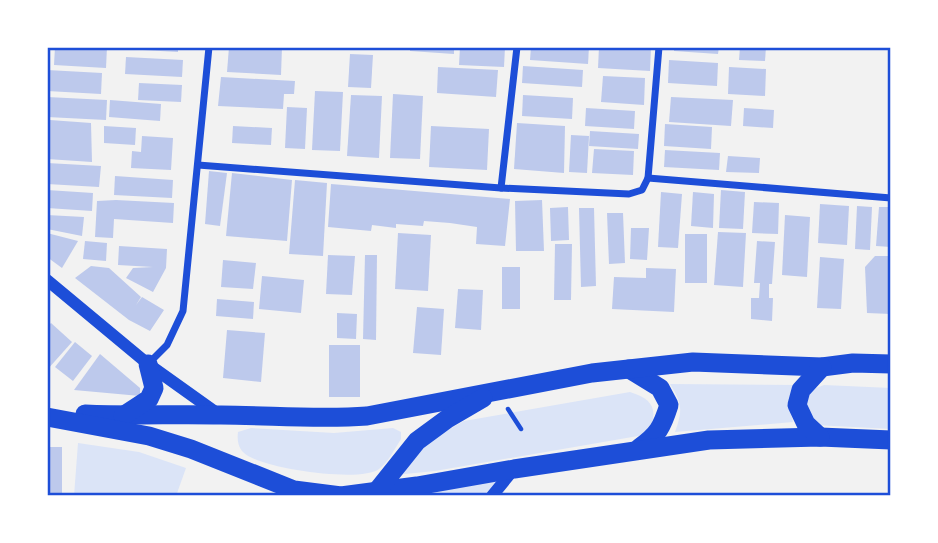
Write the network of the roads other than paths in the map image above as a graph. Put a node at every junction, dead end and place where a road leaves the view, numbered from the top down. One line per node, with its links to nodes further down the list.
1 (209, 47): 4 (street)
2 (517, 47): 6 (street)
3 (659, 47): 5 (street)
4 (198, 165): 6 (street); 9 (street)
5 (648, 178): 6 (street); 7 (street)
6 (501, 188)
7 (891, 198)
8 (47, 281): 9 (street)
9 (148, 364): 15 (street); 16 (highway)
10 (891, 364): 11 (highway)
11 (821, 367): 12 (highway); 18 (highway)
12 (629, 369): 13 (highway); 20 (highway)
13 (496, 391): 15 (highway); 23 (highway)
14 (47, 411): 16 (highway)
15 (218, 414): 16 (highway)
16 (123, 416)
17 (47, 417): 22 (highway)
18 (820, 437): 19 (highway); 20 (highway)
19 (891, 440)
20 (638, 449): 21 (highway)
21 (514, 468): 23 (highway); 24 (street)
22 (297, 493): 23 (highway)
23 (376, 494)
24 (492, 496)

